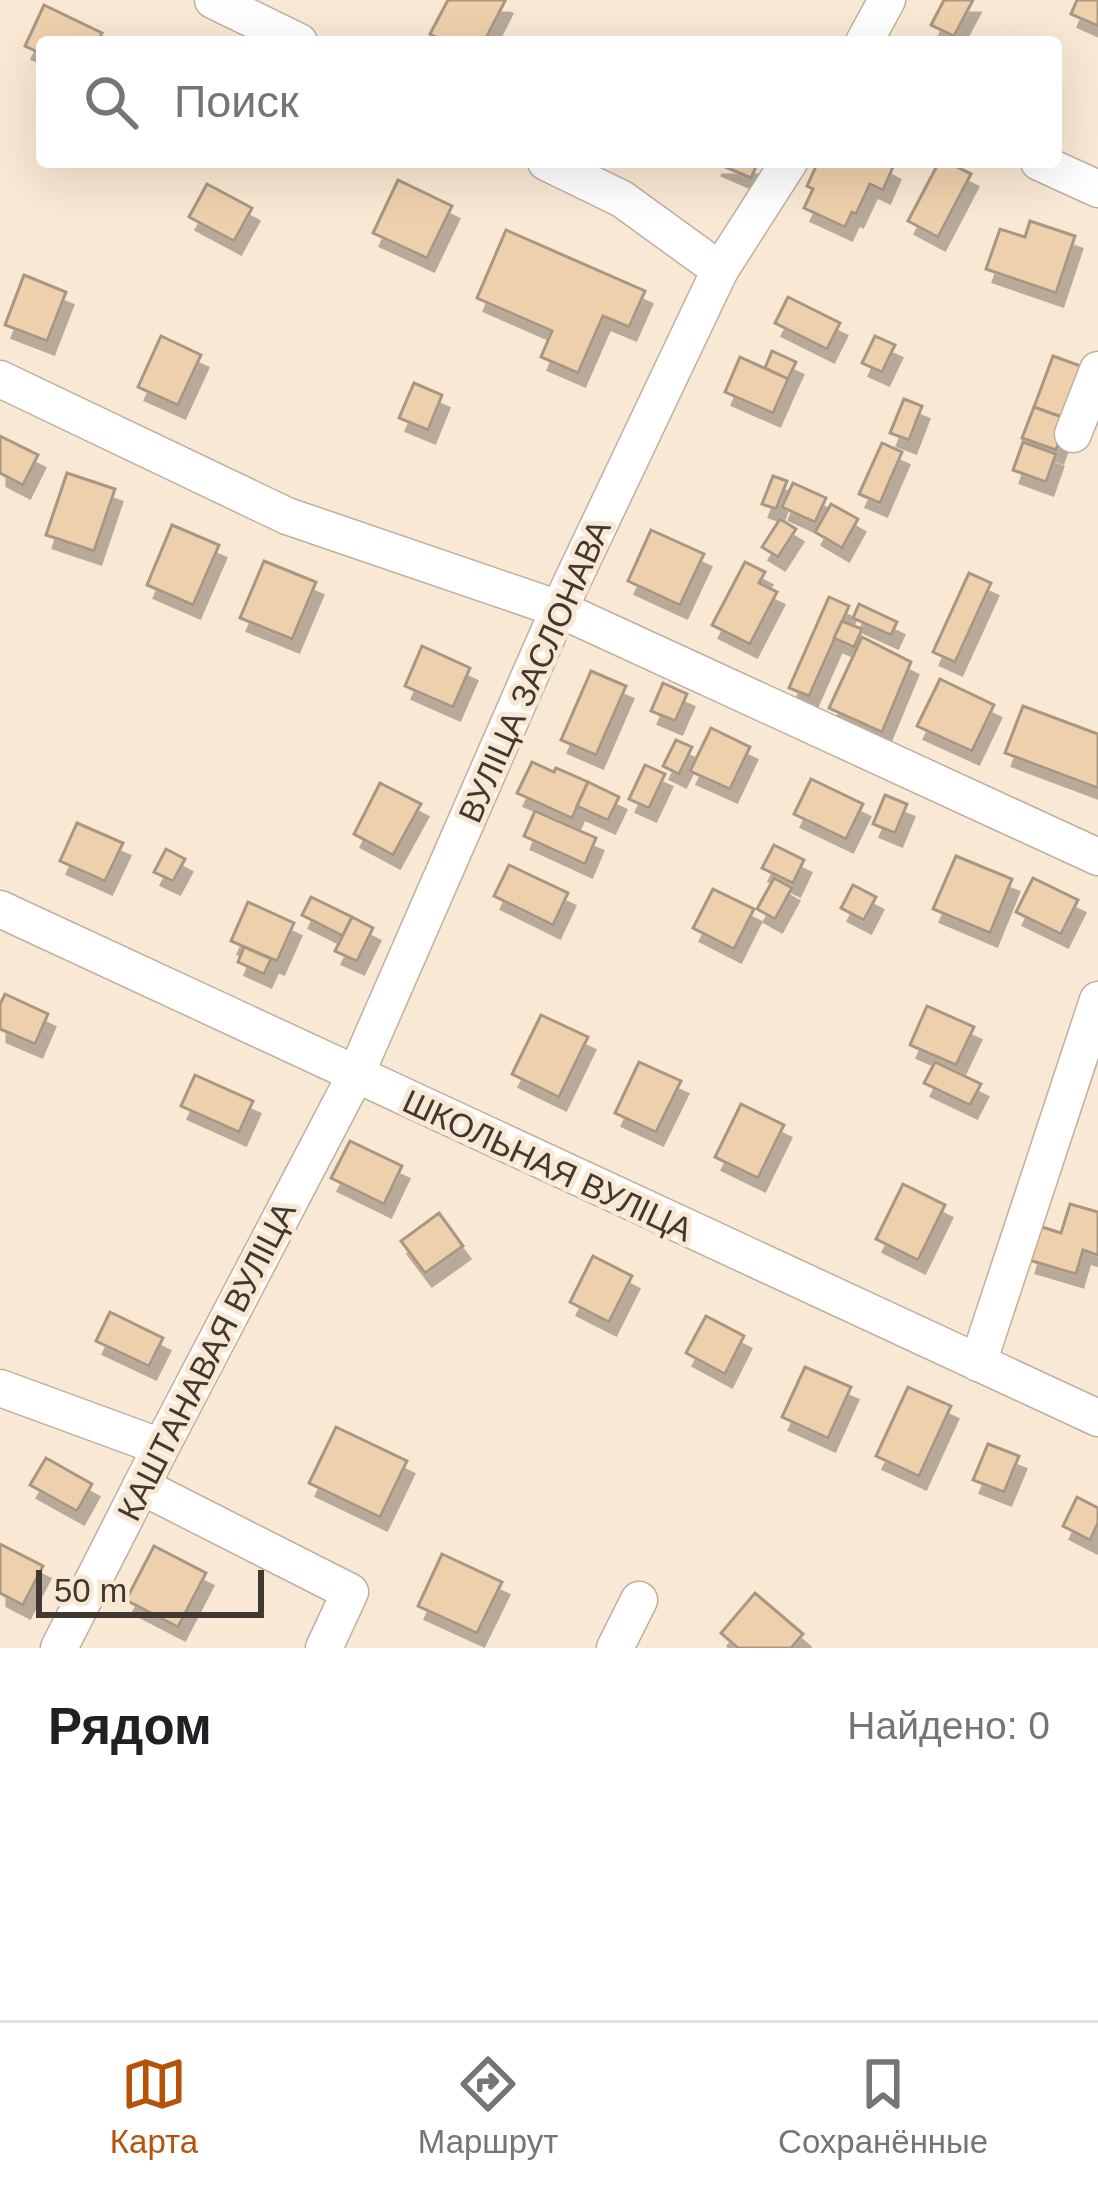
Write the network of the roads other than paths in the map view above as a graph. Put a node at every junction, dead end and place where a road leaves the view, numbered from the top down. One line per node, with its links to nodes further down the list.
1 (213, 0): 3 (street)
2 (887, 0): 4 (street)
3 (287, 36)
4 (867, 36)
5 (558, 168): 9 (street)
6 (785, 168): 9 (street, ВУЛІЦА ЗАСЛОНАВА)
7 (1053, 168): 8 (street)
8 (1098, 189)
9 (720, 270): 13 (street, ВУЛІЦА ЗАСЛОНАВА)
10 (1098, 370): 12 (street)
11 (0, 379): 13 (street)
12 (1073, 434)
13 (559, 609): 14 (street); 17 (street, ВУЛІЦА ЗАСЛОНАВА)
14 (1098, 856)
15 (0, 909): 17 (street, ШКОЛЬНАЯ ВУЛІЦА)
16 (1098, 1000): 18 (street)
17 (355, 1076): 18 (street, ШКОЛЬНАЯ ВУЛІЦА); 21 (street, КАШТАНАВАЯ ВУЛІЦА)
18 (978, 1363): 20 (street, ШКОЛЬНАЯ ВУЛІЦА)
19 (0, 1388): 21 (street)
20 (1098, 1418)
21 (160, 1447): 22 (street, КАШТАНАВАЯ ВУЛІЦА)
22 (141, 1486): 24 (street, КАШТАНАВАЯ ВУЛІЦА); 25 (street)
23 (639, 1600): 26 (street)
24 (59, 1648)
25 (323, 1648)
26 (615, 1648)

